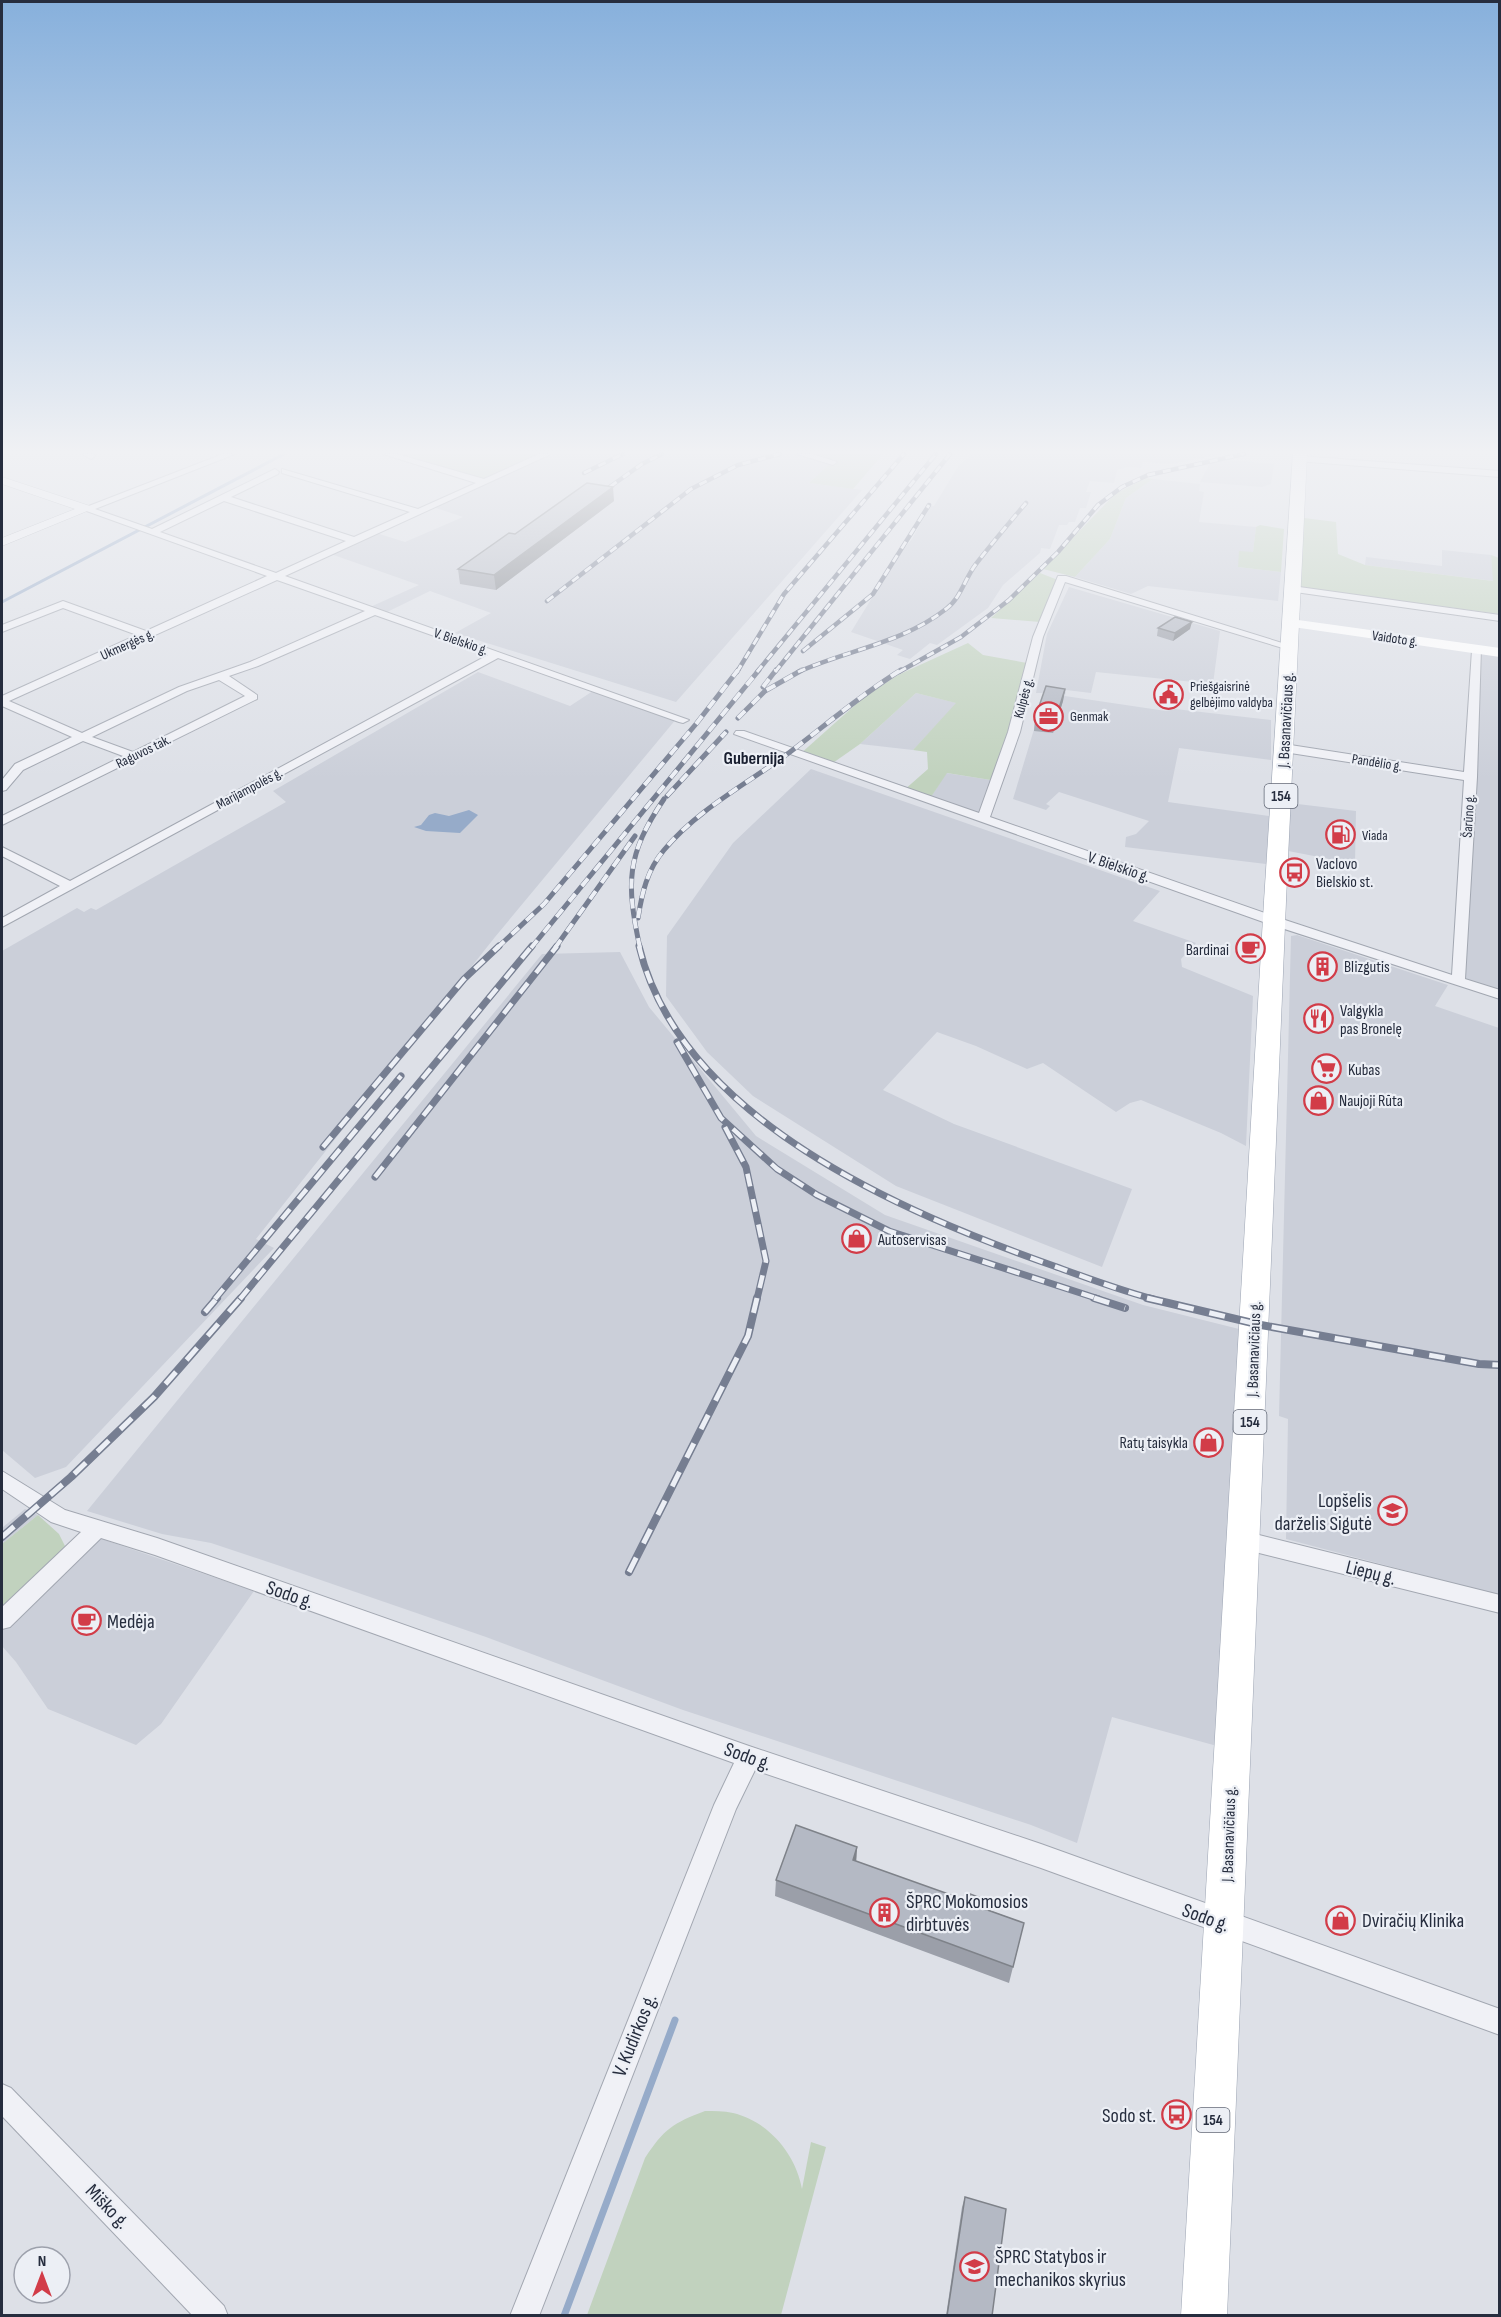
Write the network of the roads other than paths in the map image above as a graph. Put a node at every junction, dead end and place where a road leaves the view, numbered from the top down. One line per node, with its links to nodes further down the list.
1 (237, 562): 4 (street, V. Bielskio g.)
2 (308, 562): 4 (street, Ukmergės g.)
3 (1294, 562): 5 (main road, J. Basanavičiaus g. / 154)
4 (277, 576): 6 (street, V. Bielskio g.); 10 (street, Ukmergės g.)
5 (1292, 589): 7 (street); 8 (main road, J. Basanavičiaus g. / 154)
6 (374, 610): 14 (street, V. Bielskio g.); 15 (street)
7 (1500, 618)
8 (1291, 623): 11 (main road, J. Basanavičiaus g. / 154); 12 (main road, Vaidoto g.)
9 (2, 629): 10 (street)
10 (147, 635): 16 (street, Ukmergės g.)
11 (1290, 647): 20 (main road, J. Basanavičiaus g. / 154); 24 (street, Kulpės g.)
12 (1477, 650): 13 (main road, Vaidoto g.); 22 (street, Šarūno g.)
13 (1500, 653)
14 (498, 654): 17 (street, V. Bielskio g.); 27 (street, Marijampolės g.)
15 (222, 677): 19 (street); 21 (street, Raguvos tak.)
16 (2, 701): 19 (street)
17 (683, 720)
18 (740, 734): 24 (street, V. Bielskio g.)
19 (82, 737): 21 (street); 23 (street)
20 (1284, 748): 22 (street, Pandėlio g.); 28 (main road, J. Basanavičiaus g. / 154)
21 (133, 756): 25 (street, Raguvos tak.)
22 (1471, 777): 30 (street, Šarūno g.)
23 (2, 787)
24 (983, 819): 28 (street, V. Bielskio g.)
25 (2, 821)
26 (2, 852): 27 (street)
27 (70, 886): 29 (street, Marijampolės g.)
28 (1274, 921): 30 (street, V. Bielskio g.); 34 (main road, J. Basanavičiaus g. / 154)
29 (2, 923)
30 (1457, 981): 31 (street, V. Bielskio g.)
31 (1500, 995)
32 (2, 1479): 33 (street, Sodo g.)
33 (97, 1529): 36 (street); 37 (street, Sodo g.)
34 (1243, 1540): 35 (street, Liepų g.); 38 (main road, J. Basanavičiaus g. / 154)
35 (1500, 1604)
36 (2, 1620)
37 (749, 1757): 38 (street, Sodo g.); 42 (street, V. Kudirkos g.)
38 (1224, 1924): 39 (street, Sodo g.); 43 (main road, J. Basanavičiaus g. / 154)
39 (1500, 2022)
40 (2, 2097): 41 (street, Miško g.)
41 (214, 2316)
42 (524, 2316)
43 (1204, 2316)

